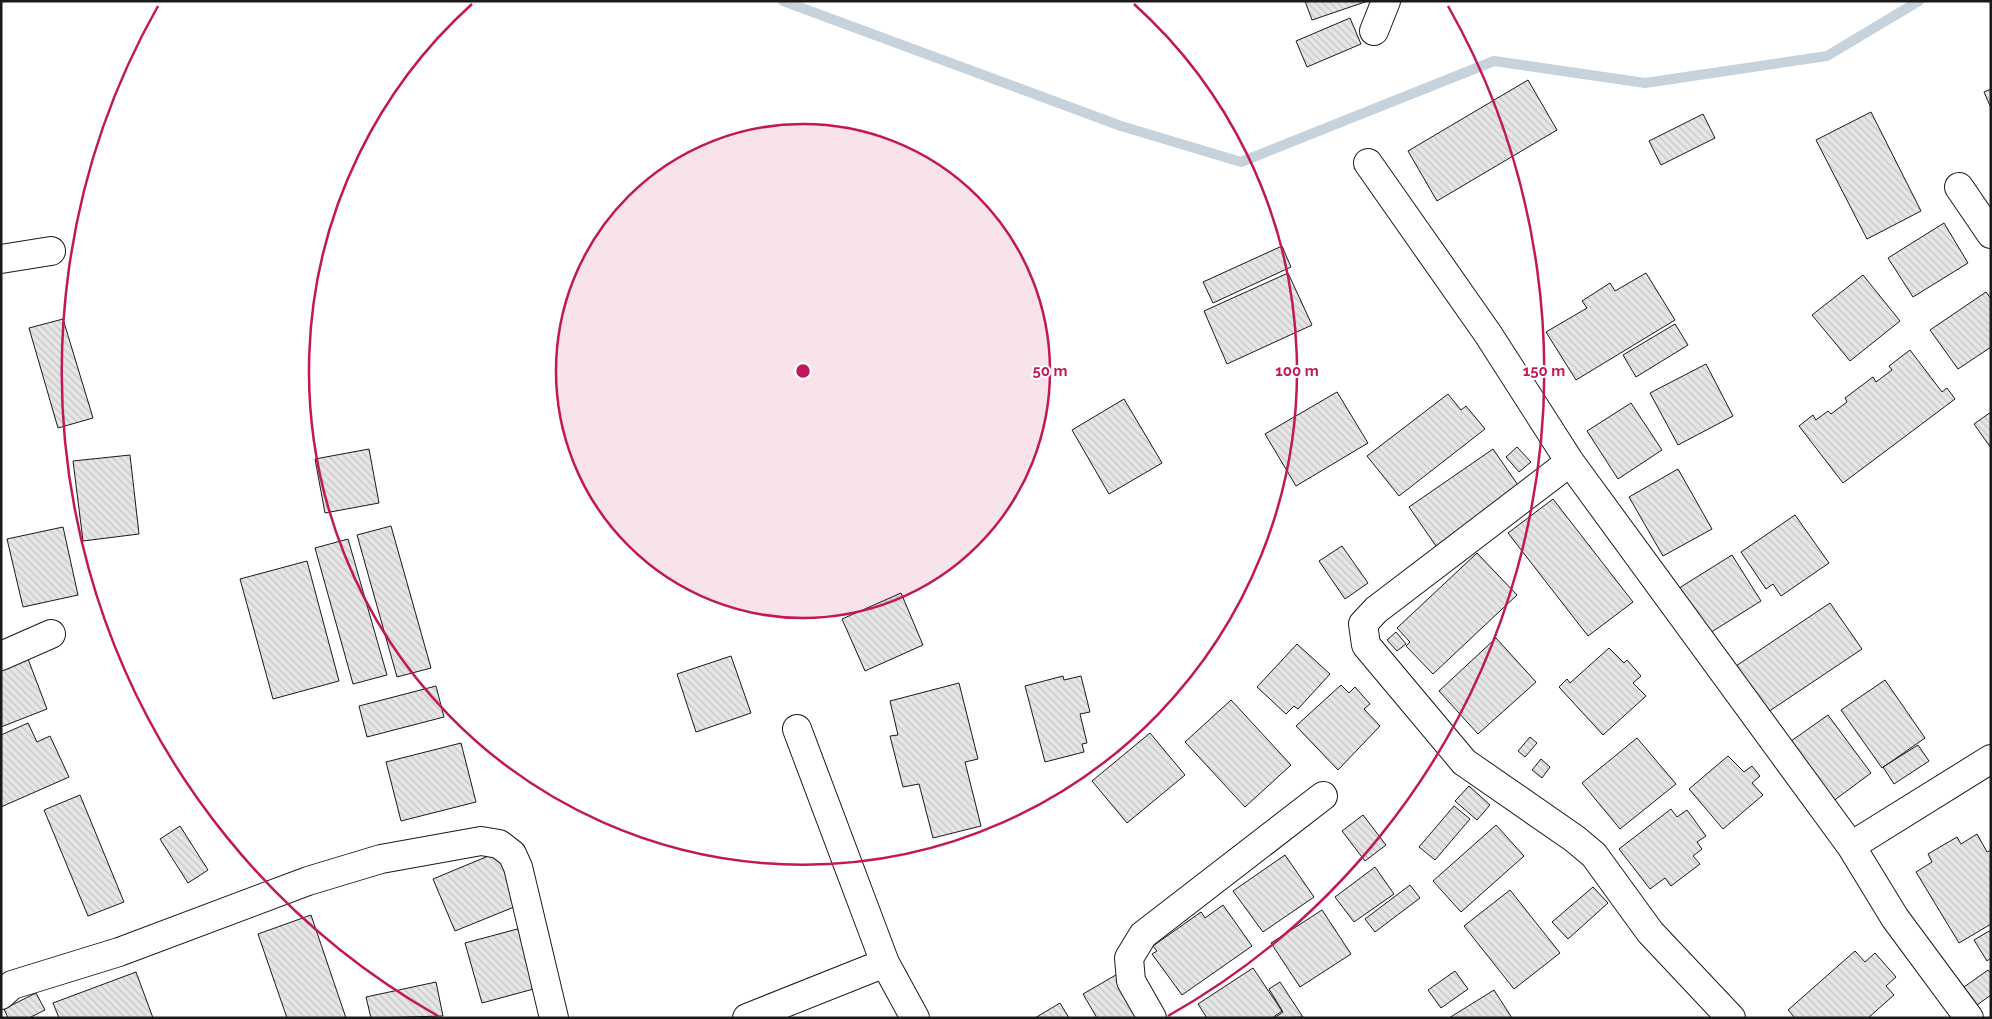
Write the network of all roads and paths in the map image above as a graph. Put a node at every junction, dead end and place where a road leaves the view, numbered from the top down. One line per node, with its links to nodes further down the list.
1 (1386, 1): 2 (street)
2 (1374, 31)
3 (1368, 163): 8 (street)
4 (1959, 187): 5 (street)
5 (1991, 234)
6 (51, 251): 7 (street)
7 (1, 259)
8 (1570, 462): 14 (street); 21 (street)
9 (51, 634): 10 (street)
10 (1, 656)
11 (797, 729): 15 (street)
12 (1991, 759): 14 (street)
13 (1322, 796): 20 (street)
14 (1851, 846): 22 (street)
15 (885, 963): 18 (street); 19 (street)
16 (1, 995): 17 (street)
17 (554, 1018)
18 (747, 1018)
19 (915, 1018)
20 (1152, 1018)
21 (1732, 1018)
22 (1970, 1018)

